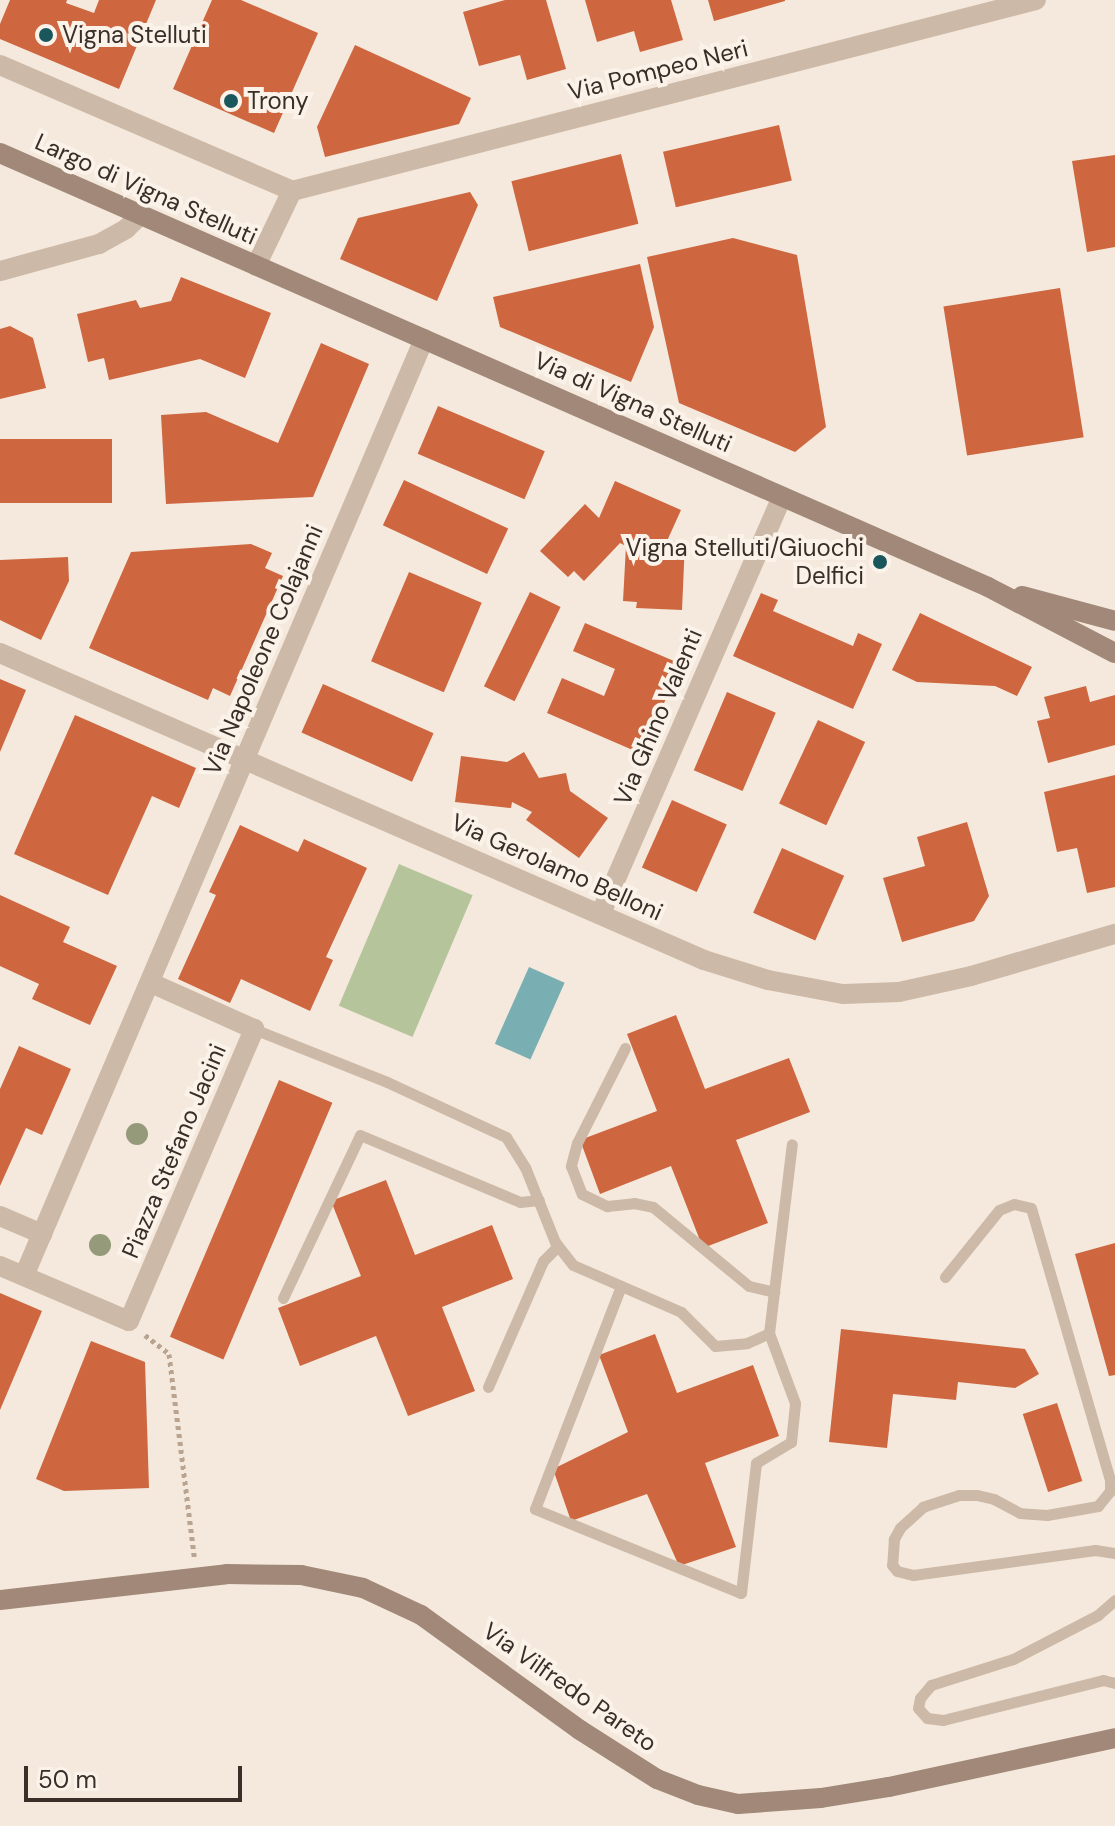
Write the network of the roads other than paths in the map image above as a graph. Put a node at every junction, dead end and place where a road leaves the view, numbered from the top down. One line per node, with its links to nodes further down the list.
1 (1036, 0): 4 (street, Via Pompeo Neri)
2 (0, 65): 4 (street)
3 (0, 153): 5 (main road, Largo di Vigna Stelluti)
4 (292, 191): 6 (street, Largo di Vigna Stelluti)
5 (140, 215): 6 (main road, Largo di Vigna Stelluti); 7 (street)
6 (256, 266): 8 (main road, Via di Vigna Stelluti)
7 (0, 271)
8 (424, 339): 9 (main road, Via di Vigna Stelluti); 14 (street, Via Napoleone Colajanni)
9 (782, 497): 10 (main road, Via di Vigna Stelluti); 15 (street, Via Ghino Valenti)
10 (988, 587): 11 (main road, Via di Vigna Stelluti); 13 (main road, Via di Vigna Stelluti)
11 (1115, 621)
12 (0, 653): 14 (street, Via Gerolamo Belloni)
13 (1115, 653)
14 (244, 761): 15 (street, Via Gerolamo Belloni); 17 (street, Via Napoleone Colajanni)
15 (601, 913): 16 (street, Via Gerolamo Belloni)
16 (1115, 934)
17 (151, 983): 18 (street, Piazza Stefano Jacini); 23 (street)
18 (254, 1029): 21 (lane); 26 (street, Piazza Stefano Jacini)
19 (625, 1048): 29 (lane)
20 (792, 1144): 29 (lane)
21 (539, 1200): 24 (lane); 30 (lane)
22 (0, 1216): 23 (street)
23 (42, 1234): 26 (street)
24 (558, 1246): 28 (lane); 32 (lane)
25 (0, 1266): 26 (street)
26 (24, 1276)
27 (945, 1277): 33 (lane)
28 (621, 1286): 31 (lane); 31 (lane)
29 (774, 1292): 31 (lane)
30 (283, 1298)
31 (769, 1333)
32 (488, 1387)
33 (1115, 1553)
34 (0, 1600): 37 (main road, Via Vilfredo Pareto)
35 (1115, 1600): 36 (lane)
36 (1115, 1683)
37 (1115, 1738)

